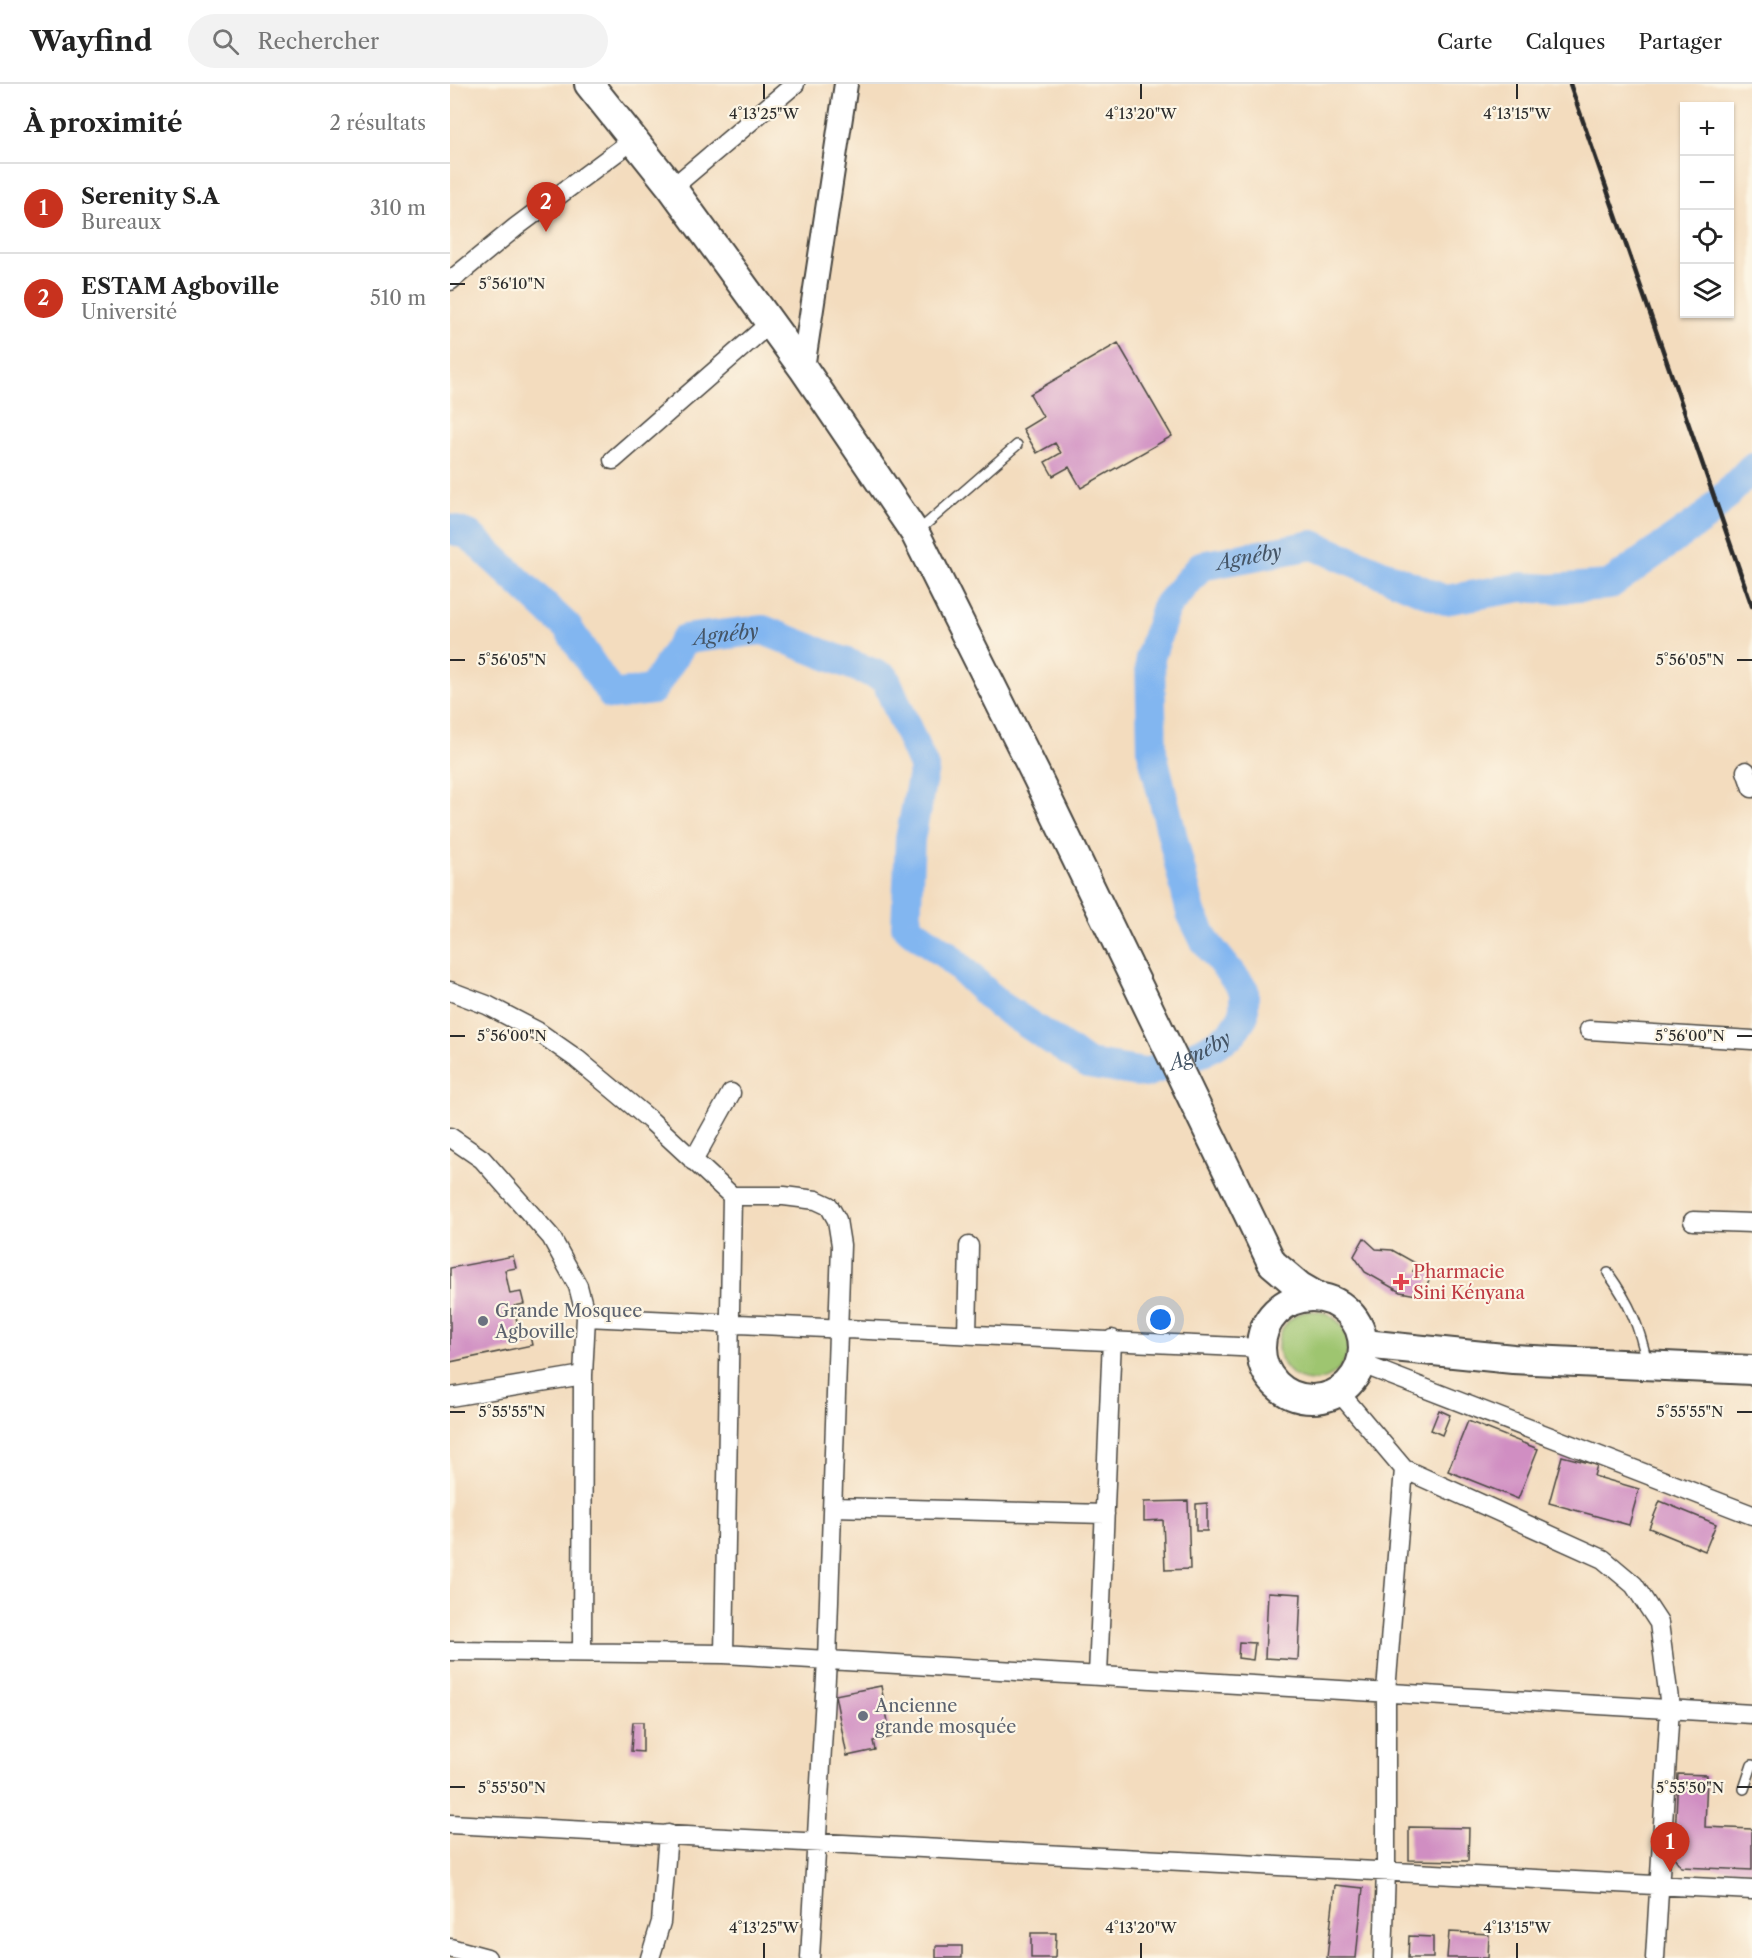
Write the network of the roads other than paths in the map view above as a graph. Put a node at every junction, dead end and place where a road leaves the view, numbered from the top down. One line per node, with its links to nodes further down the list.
1 (589, 84): 4 (main road)
2 (795, 84): 5 (street)
3 (846, 84): 8 (street)
4 (633, 140): 5 (main road); 6 (street)
5 (672, 188): 7 (main road)
6 (450, 281)
7 (770, 323): 8 (main road); 10 (street)
8 (803, 368): 11 (main road)
9 (1017, 445): 11 (lane)
10 (613, 460)
11 (915, 533): 22 (main road)
12 (450, 991): 17 (street)
13 (1589, 1030): 14 (street)
14 (1752, 1040)
15 (731, 1093): 17 (street)
16 (450, 1137): 25 (street)
17 (693, 1161): 18 (street)
18 (732, 1196): 27 (street); 28 (street)
19 (1693, 1221): 20 (street)
20 (1752, 1223)
21 (969, 1245): 29 (street)
22 (1272, 1263): 24 (main road); 26 (main road)
23 (1608, 1273): 33 (lane)
24 (1318, 1297): 26 (main road); 32 (main road)
25 (586, 1317): 27 (street); 35 (street)
26 (1269, 1320): 31 (main road)
27 (731, 1324): 28 (street); 44 (street)
28 (840, 1328): 29 (street); 39 (street)
29 (967, 1334): 30 (street)
30 (1112, 1339): 31 (street); 40 (street)
31 (1261, 1348): 36 (main road)
32 (1363, 1354): 33 (main road); 36 (main road); 41 (street)
33 (1647, 1365): 34 (main road)
34 (1752, 1370)
35 (583, 1375): 37 (street); 43 (street)
36 (1339, 1392): 38 (street)
37 (450, 1396)
38 (1404, 1468): 47 (street); 48 (street)
39 (833, 1507): 40 (street); 45 (street)
40 (1105, 1514): 46 (street)
41 (1752, 1515)
42 (450, 1651): 43 (street)
43 (582, 1652): 44 (street)
44 (724, 1654): 45 (street)
45 (827, 1660): 46 (street); 54 (street)
46 (1098, 1675): 47 (street)
47 (1386, 1691): 48 (street); 55 (street)
48 (1670, 1707): 49 (street); 56 (street)
49 (1752, 1714)
50 (1752, 1765): 51 (lane)
51 (1744, 1789)
52 (450, 1824): 53 (street)
53 (668, 1834): 54 (street); 60 (street)
54 (815, 1843): 55 (street); 61 (street)
55 (1386, 1870): 56 (street); 62 (street)
56 (1659, 1886): 57 (street); 63 (street)
57 (1752, 1890)
58 (450, 1948): 59 (street)
59 (487, 1958)
60 (650, 1958)
61 (810, 1958)
62 (1383, 1958)
63 (1655, 1958)

